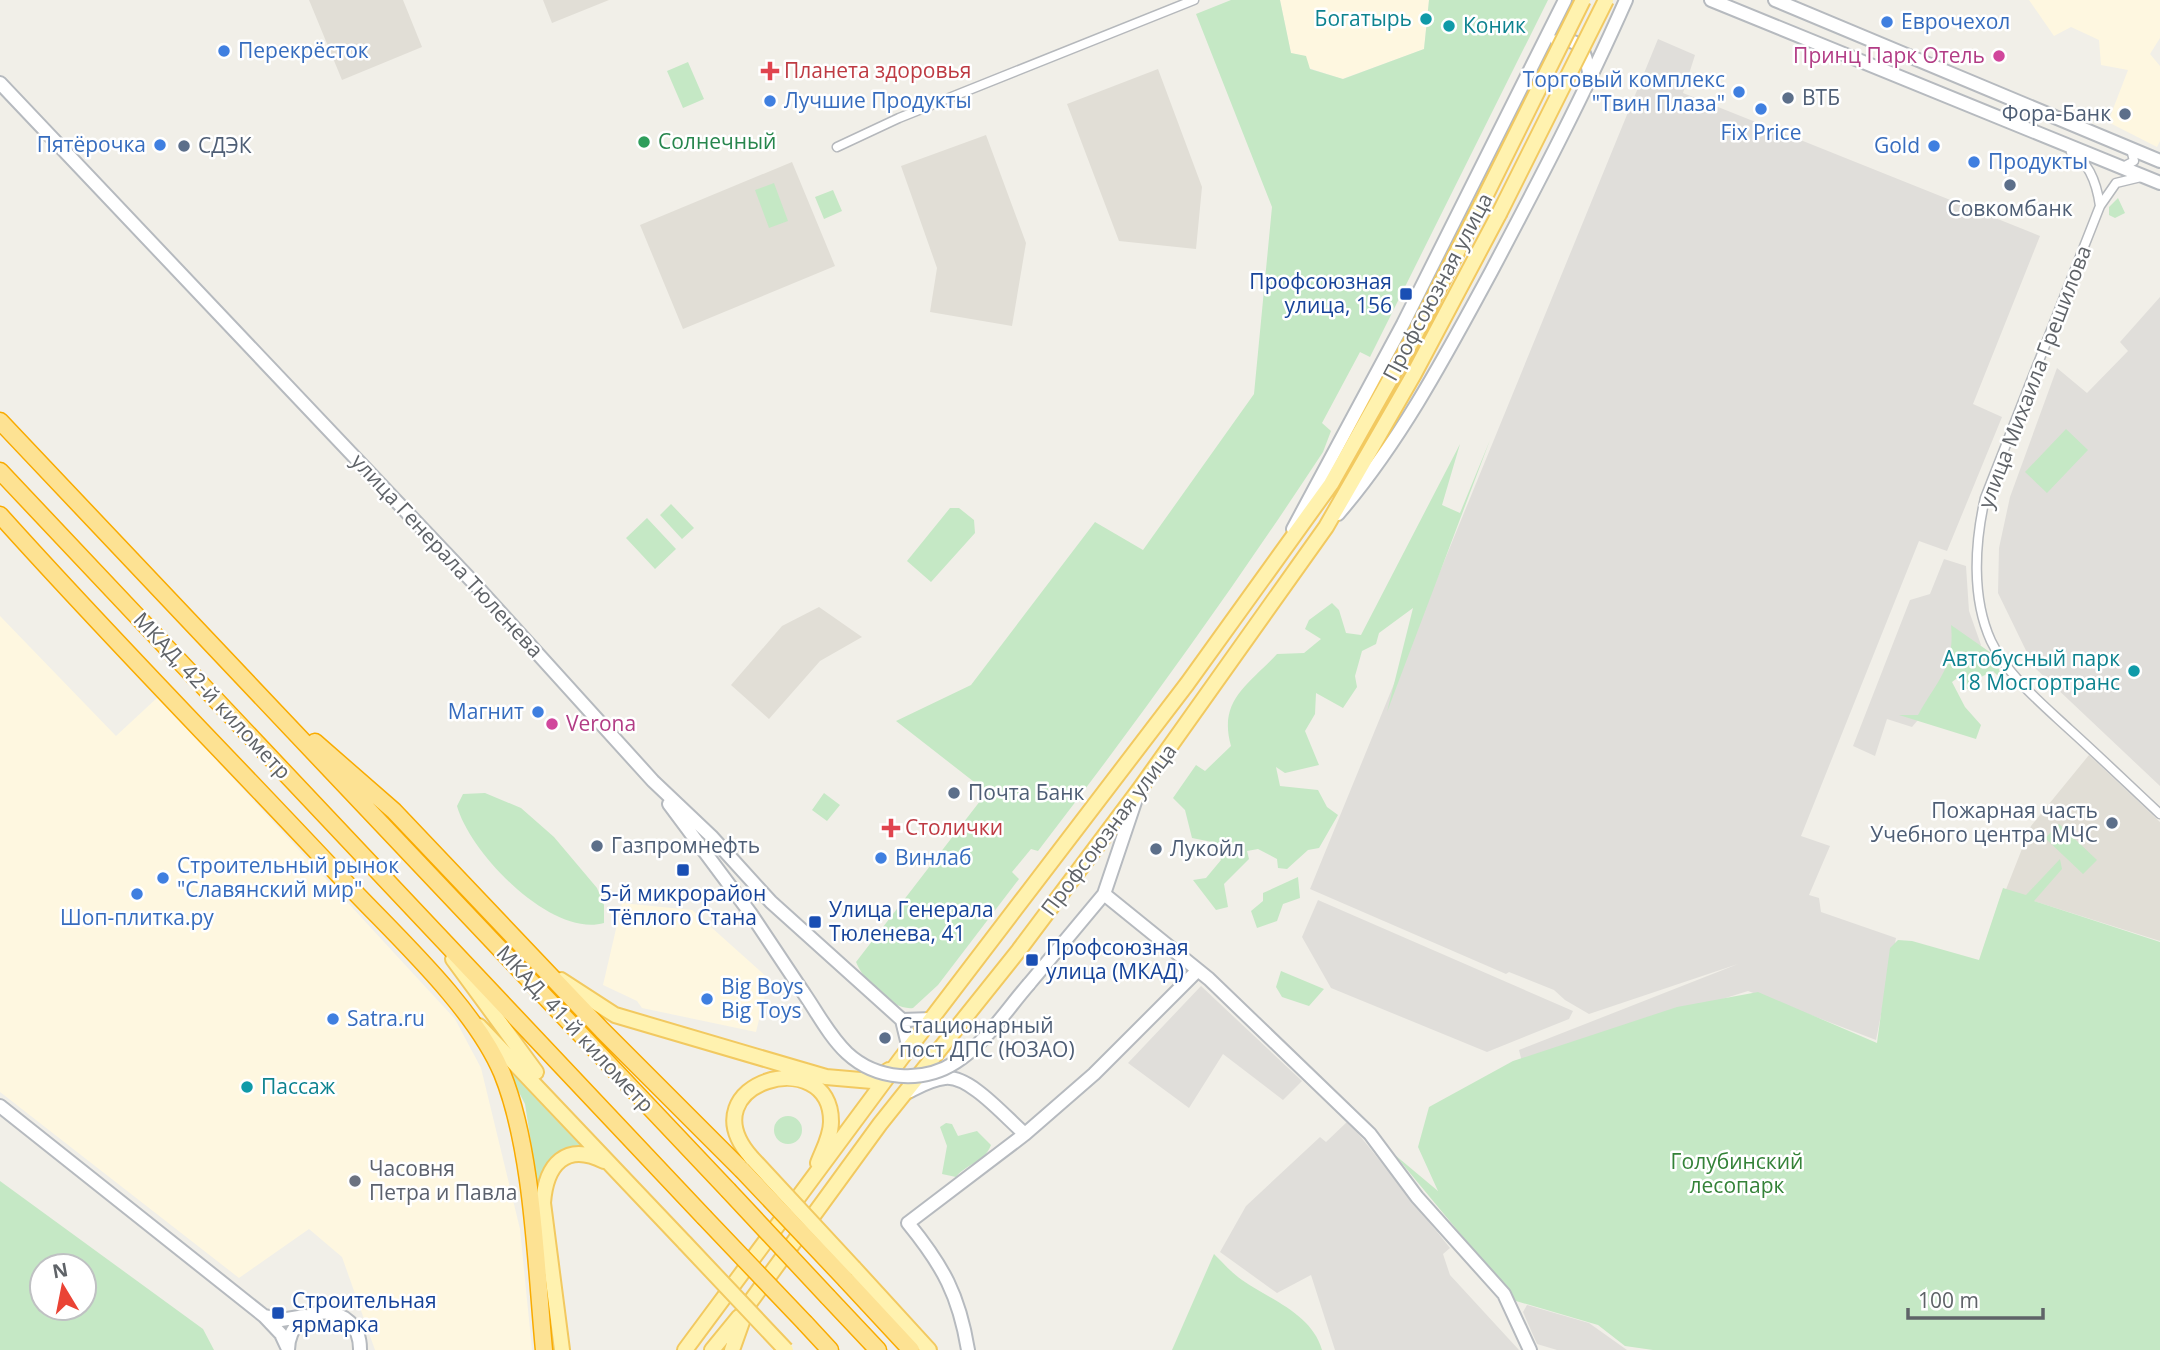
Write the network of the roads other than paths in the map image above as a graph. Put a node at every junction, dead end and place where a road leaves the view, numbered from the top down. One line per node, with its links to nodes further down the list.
1 (1194, 0): 12 (street)
2 (1565, 0): 8 (street, Профсоюзная улица)
3 (1583, 0): 23 (main road, Профсоюзная улица, bridge)
4 (1606, 0): 22 (main road, Профсоюзная улица, bridge)
5 (1626, 0): 9 (street, Профсоюзная улица)
6 (1711, 0): 11 (street)
7 (1775, 0): 13 (street)
8 (1534, 61): 9 (street); 23 (street, Профсоюзная улица)
9 (1590, 77): 22 (street, Профсоюзная улица)
10 (0, 83): 25 (street, улица Генерала Тюленева)
11 (2053, 142): 15 (street); 18 (street)
12 (837, 147)
13 (2130, 148): 14 (street); 15 (street)
14 (2160, 160)
15 (2122, 168): 16 (street)
16 (2143, 176): 17 (street); 18 (street, улица Михаила Грешилова)
17 (2160, 183)
18 (2099, 206): 27 (street, улица Михаила Грешилова)
19 (0, 421): 24 (highway, МКАД, 42-й километр)
20 (0, 471): 29 (highway, МКАД, 42-й километр)
21 (0, 515): 32 (highway)
22 (1326, 527): 26 (main road, Профсоюзная улица)
23 (1275, 564): 33 (main road, Профсоюзная улица)
24 (272, 708): 30 (highway); 56 (highway, МКАД, 41-й километр, bridge)
25 (653, 781): 28 (street, bridge); 34 (street, улица Генерала Тюленева)
26 (1139, 790): 28 (street); 36 (main road, Профсоюзная улица)
27 (2160, 814)
28 (1104, 894): 31 (street)
29 (425, 921): 38 (main road); 55 (highway, МКАД, 41-й километр, bridge)
30 (539, 963): 35 (main road); 40 (highway)
31 (1198, 970): 39 (street); 60 (street)
32 (463, 1010): 38 (main road); 49 (highway)
33 (932, 1019): 34 (street); 35 (main road, Профсоюзная улица)
34 (901, 1020): 35 (street)
35 (905, 1054): 42 (main road)
36 (908, 1091): 39 (street); 44 (main road, Профсоюзная улица)
37 (0, 1106): 46 (street)
38 (573, 1122): 41 (main road)
39 (1025, 1134): 59 (street)
40 (746, 1163): 42 (main road); 43 (highway, bridge); 43 (main road, bridge)
41 (612, 1164): 50 (main road); 54 (main road, bridge)
42 (809, 1183): 51 (main road)
43 (850, 1274): 57 (highway); 58 (main road)
44 (748, 1304): 52 (main road, Профсоюзная улица); 53 (main road)
45 (309, 1315): 46 (street); 47 (street); 48 (street)
46 (264, 1316): 47 (street)
47 (288, 1350)
48 (360, 1350)
49 (544, 1350)
50 (562, 1350)
51 (685, 1350)
52 (712, 1350)
53 (732, 1350)
54 (786, 1350)
55 (830, 1350)
56 (878, 1350)
57 (911, 1350)
58 (929, 1350)
59 (968, 1350)
60 (1530, 1350)

